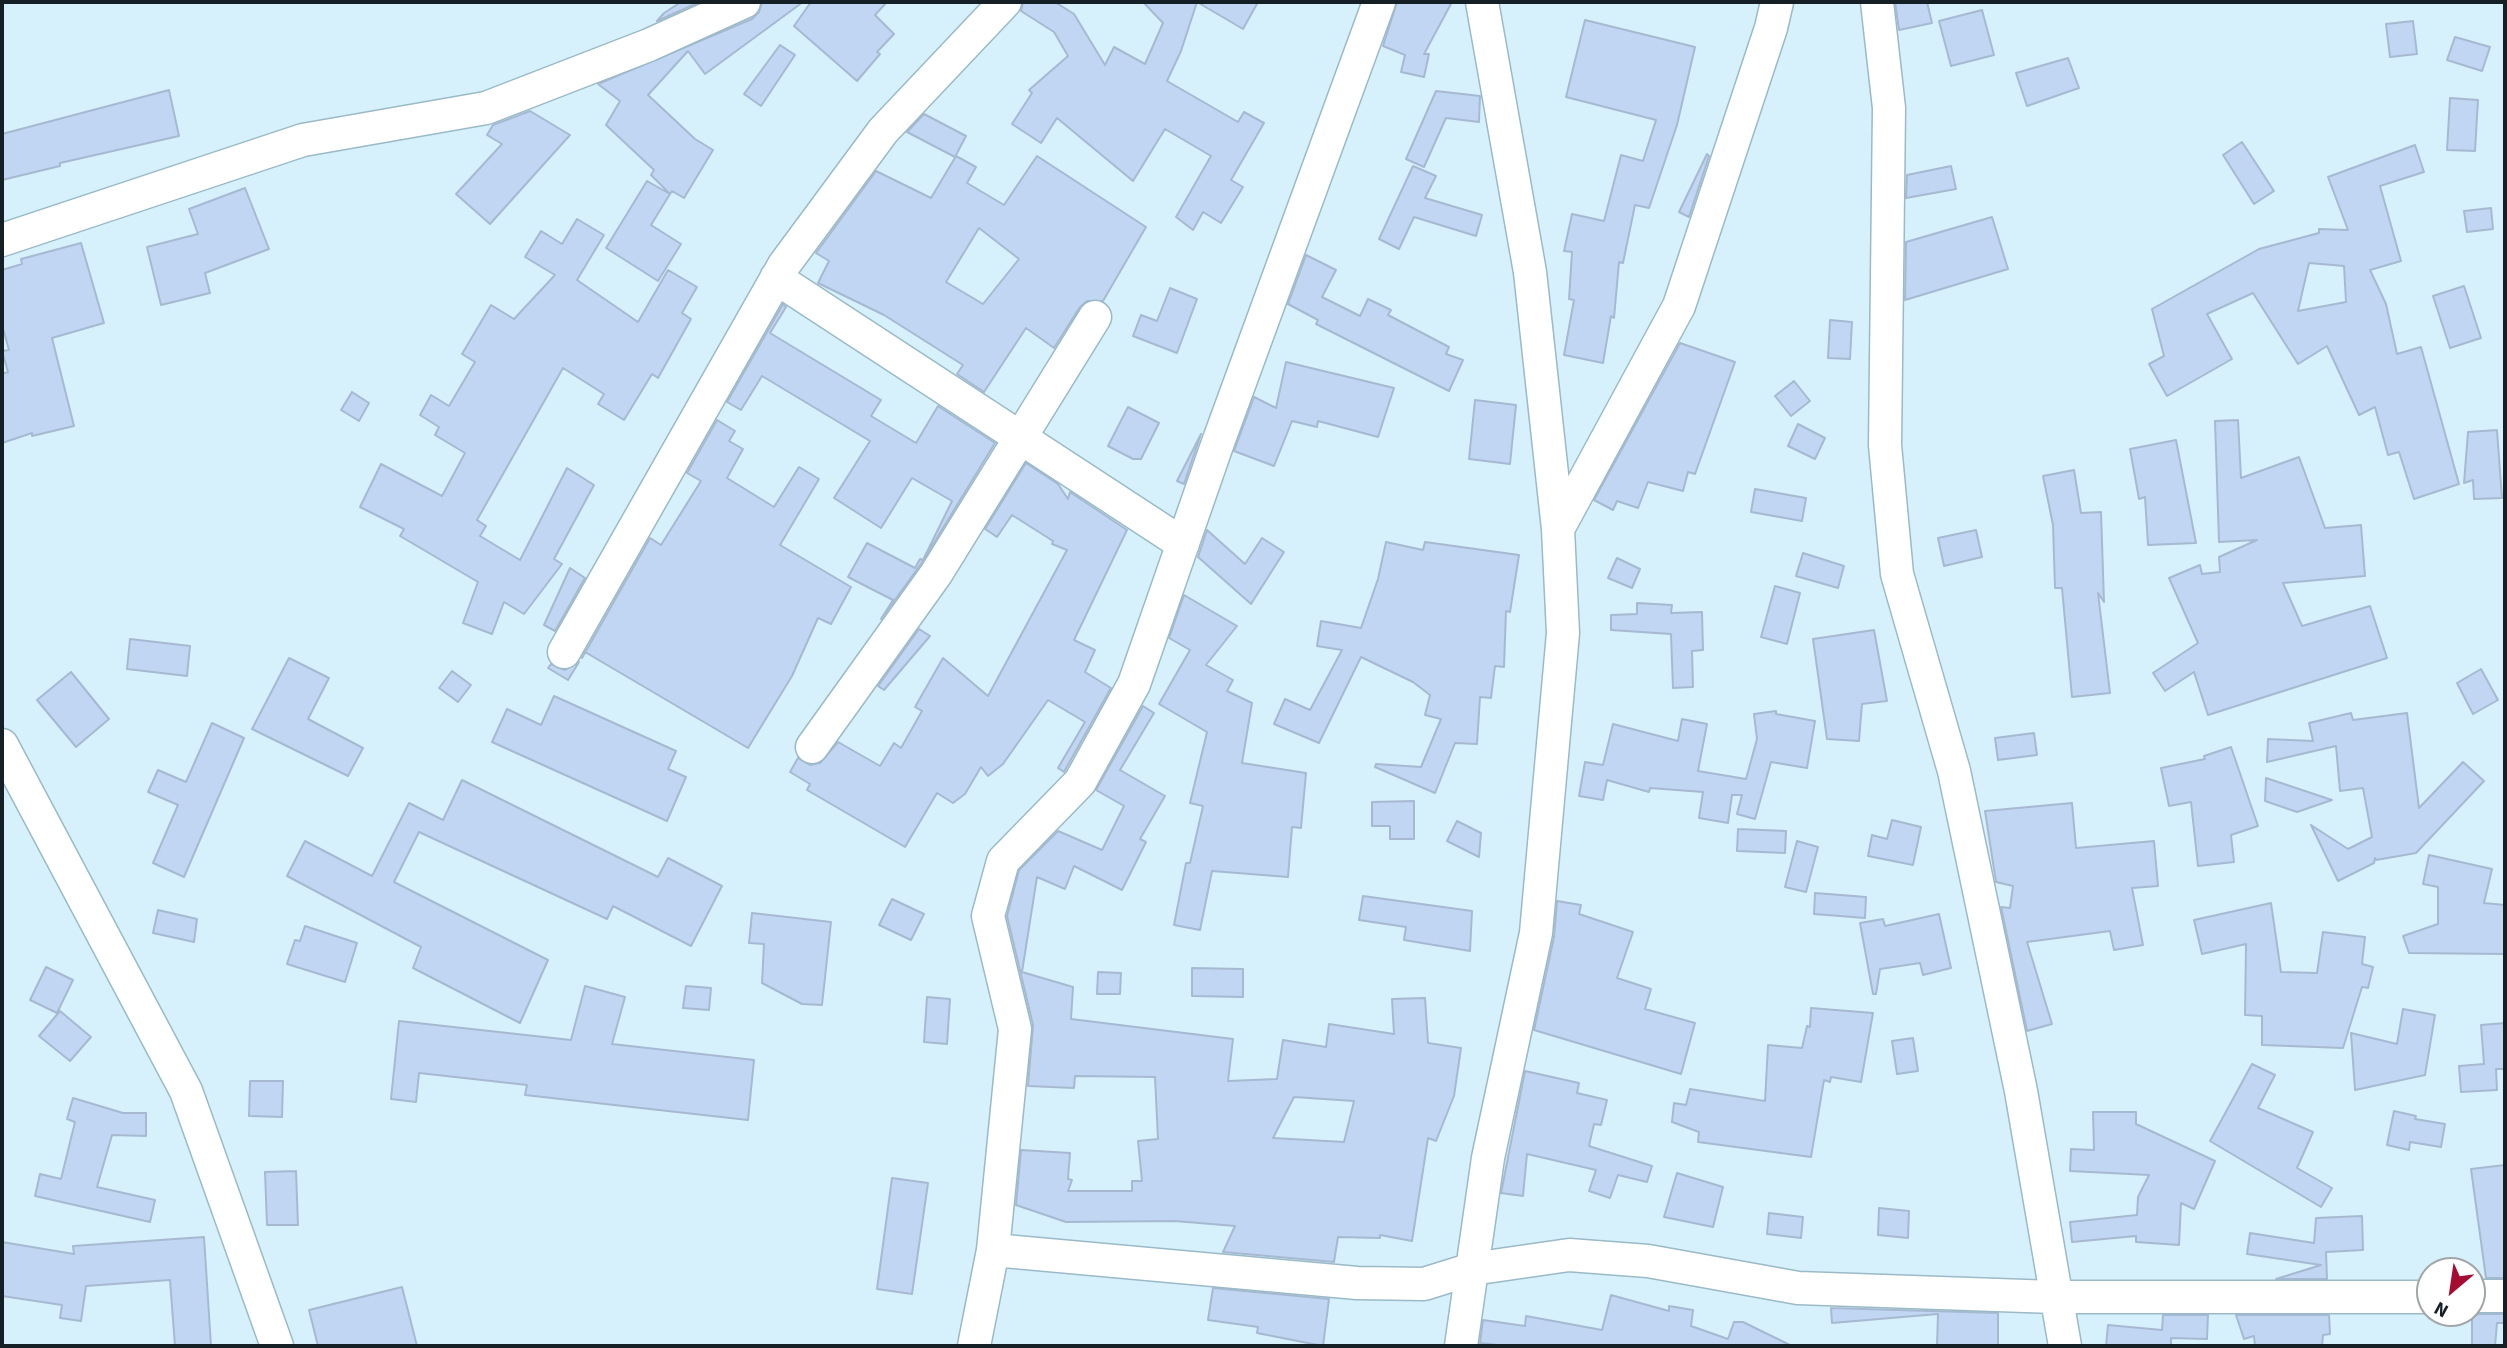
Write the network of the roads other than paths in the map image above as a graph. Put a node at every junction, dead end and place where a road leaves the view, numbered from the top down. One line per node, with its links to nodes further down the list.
1 (744, 2): 7 (street)
2 (1005, 2): 8 (street)
3 (1379, 2): 12 (street)
4 (1482, 2): 11 (street)
5 (1777, 2): 11 (street)
6 (1877, 2): 20 (street)
7 (2, 240)
8 (776, 278): 10 (street); 13 (street)
9 (1095, 317): 10 (street)
10 (1020, 438): 12 (street); 15 (street)
11 (1558, 529): 17 (street)
12 (1183, 544): 16 (street)
13 (564, 652)
14 (2, 746): 22 (street)
15 (812, 747)
16 (993, 1250): 17 (street); 23 (street)
17 (1472, 1269): 20 (street); 24 (street)
18 (2486, 1296): 19 (street)
19 (2505, 1296)
20 (2054, 1297): 21 (street); 25 (street)
21 (2416, 1297)
22 (277, 1346)
23 (974, 1346)
24 (1461, 1346)
25 (2065, 1346)

